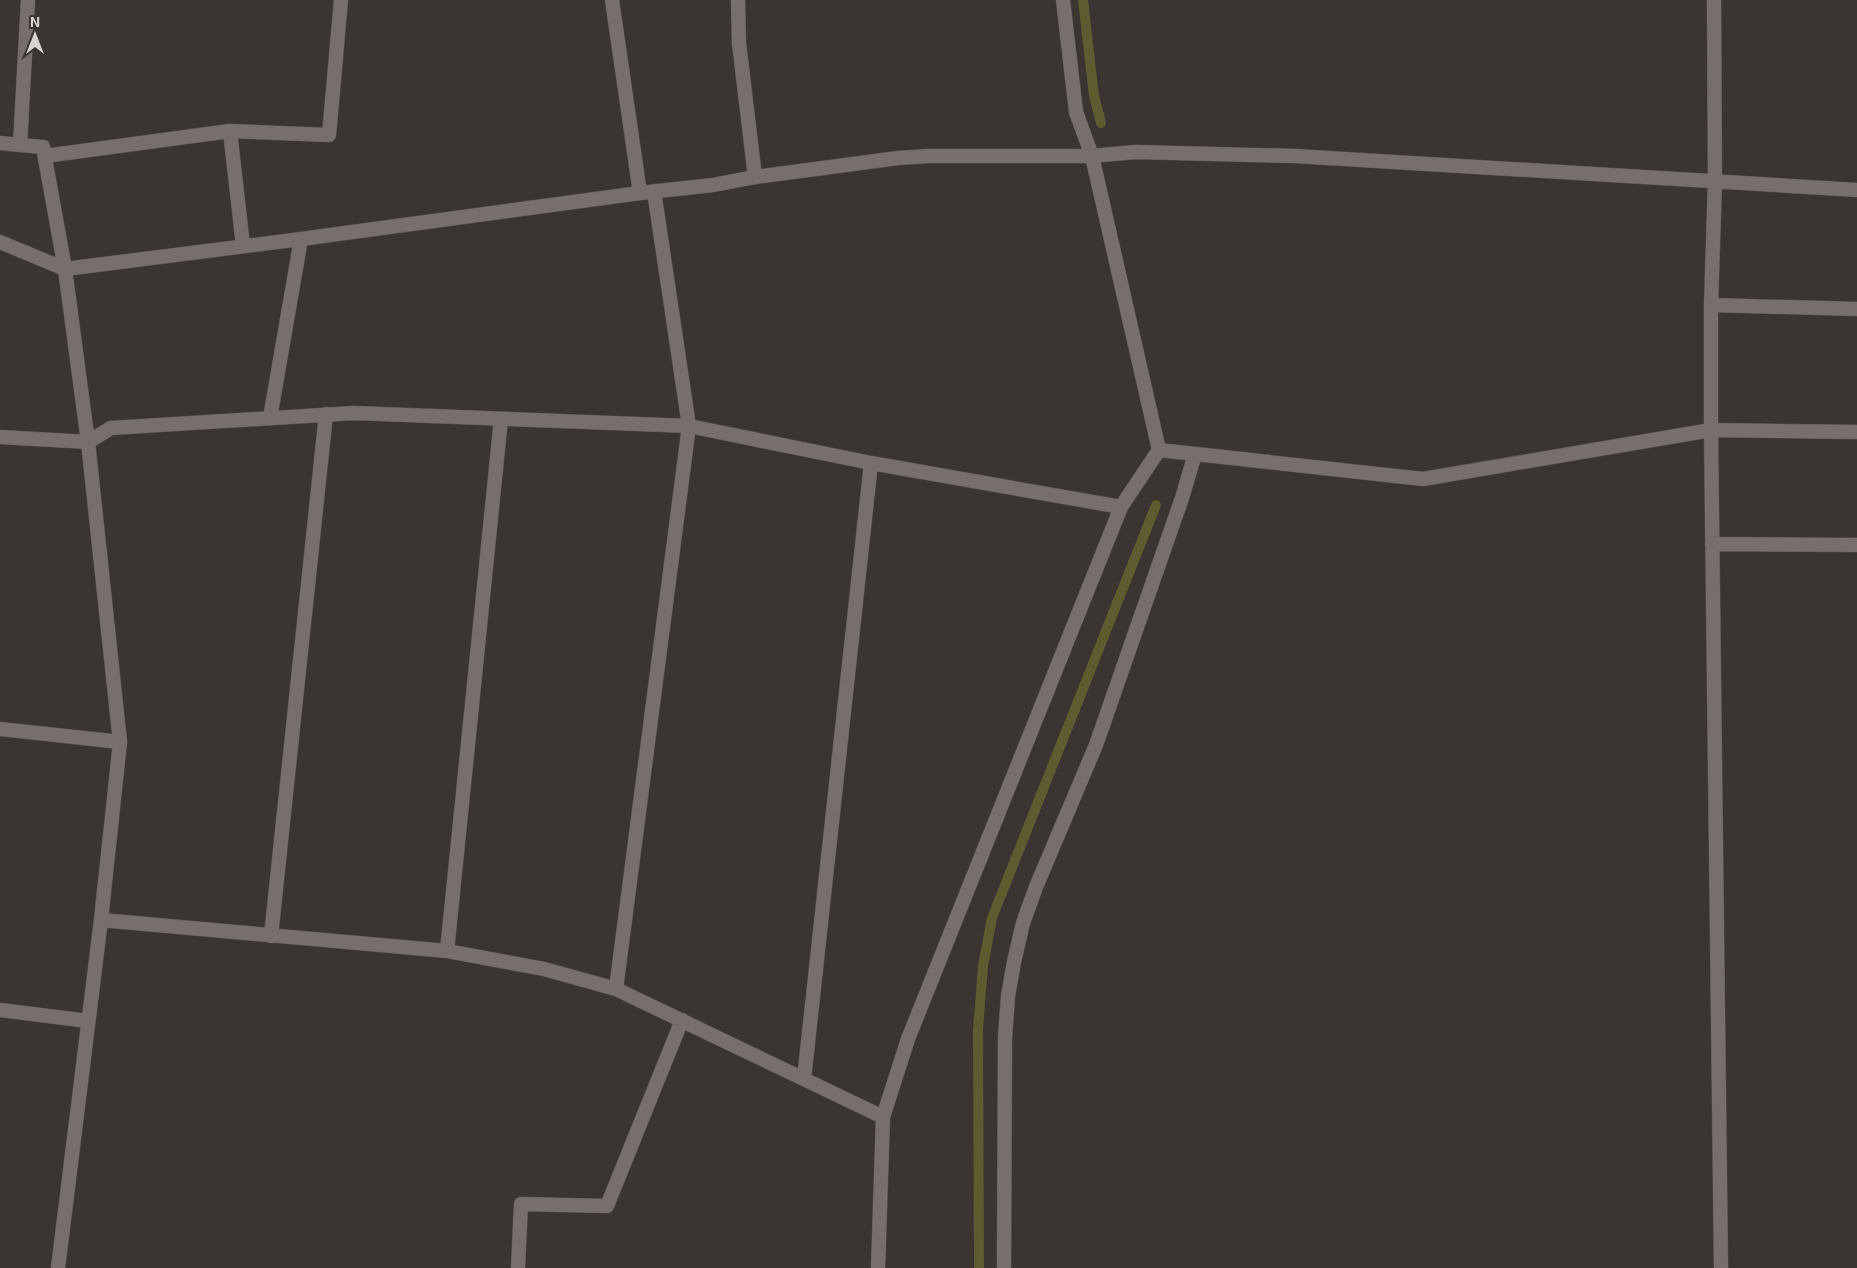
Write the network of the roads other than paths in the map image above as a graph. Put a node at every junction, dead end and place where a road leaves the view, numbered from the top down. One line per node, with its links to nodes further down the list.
1 (28, 0): 9 (street)
2 (341, 0): 7 (street)
3 (612, 0): 15 (street)
4 (738, 0): 12 (street)
5 (1063, 0): 11 (street)
6 (1714, 0): 13 (street)
7 (230, 131): 10 (street); 18 (street)
8 (0, 143): 9 (street)
9 (20, 145): 10 (street)
10 (45, 156): 19 (street)
11 (1092, 156): 12 (street); 13 (street); 30 (street)
12 (755, 177): 15 (street)
13 (1715, 181): 14 (street); 20 (street)
14 (1857, 190)
15 (647, 192): 16 (street); 25 (street)
16 (301, 239): 18 (street); 23 (street)
17 (0, 242): 19 (street)
18 (243, 246): 19 (street)
19 (65, 268): 29 (street)
20 (1711, 305): 21 (street); 26 (street)
21 (1857, 309)
22 (326, 414): 23 (street); 24 (street); 39 (street)
23 (270, 418): 29 (street)
24 (500, 419): 25 (street); 40 (street)
25 (688, 426): 32 (street); 41 (street)
26 (1711, 430): 27 (street); 31 (street); 34 (street)
27 (1857, 432)
28 (0, 437): 29 (street)
29 (88, 442): 37 (street)
30 (1159, 450): 31 (street); 33 (street)
31 (1195, 454): 50 (street)
32 (871, 463): 33 (street); 45 (street)
33 (1121, 507): 46 (street)
34 (1712, 544): 35 (street); 51 (street)
35 (1857, 545)
36 (0, 729): 37 (street)
37 (120, 742): 38 (street)
38 (101, 920): 39 (street); 44 (street)
39 (271, 936): 40 (street)
40 (447, 951): 41 (street)
41 (616, 989): 43 (street)
42 (0, 1010): 44 (street)
43 (682, 1020): 45 (street); 48 (street)
44 (88, 1021): 47 (street)
45 (804, 1079): 46 (street)
46 (884, 1117): 49 (street)
47 (58, 1268)
48 (518, 1268)
49 (878, 1268)
50 (1004, 1268)
51 (1720, 1268)

